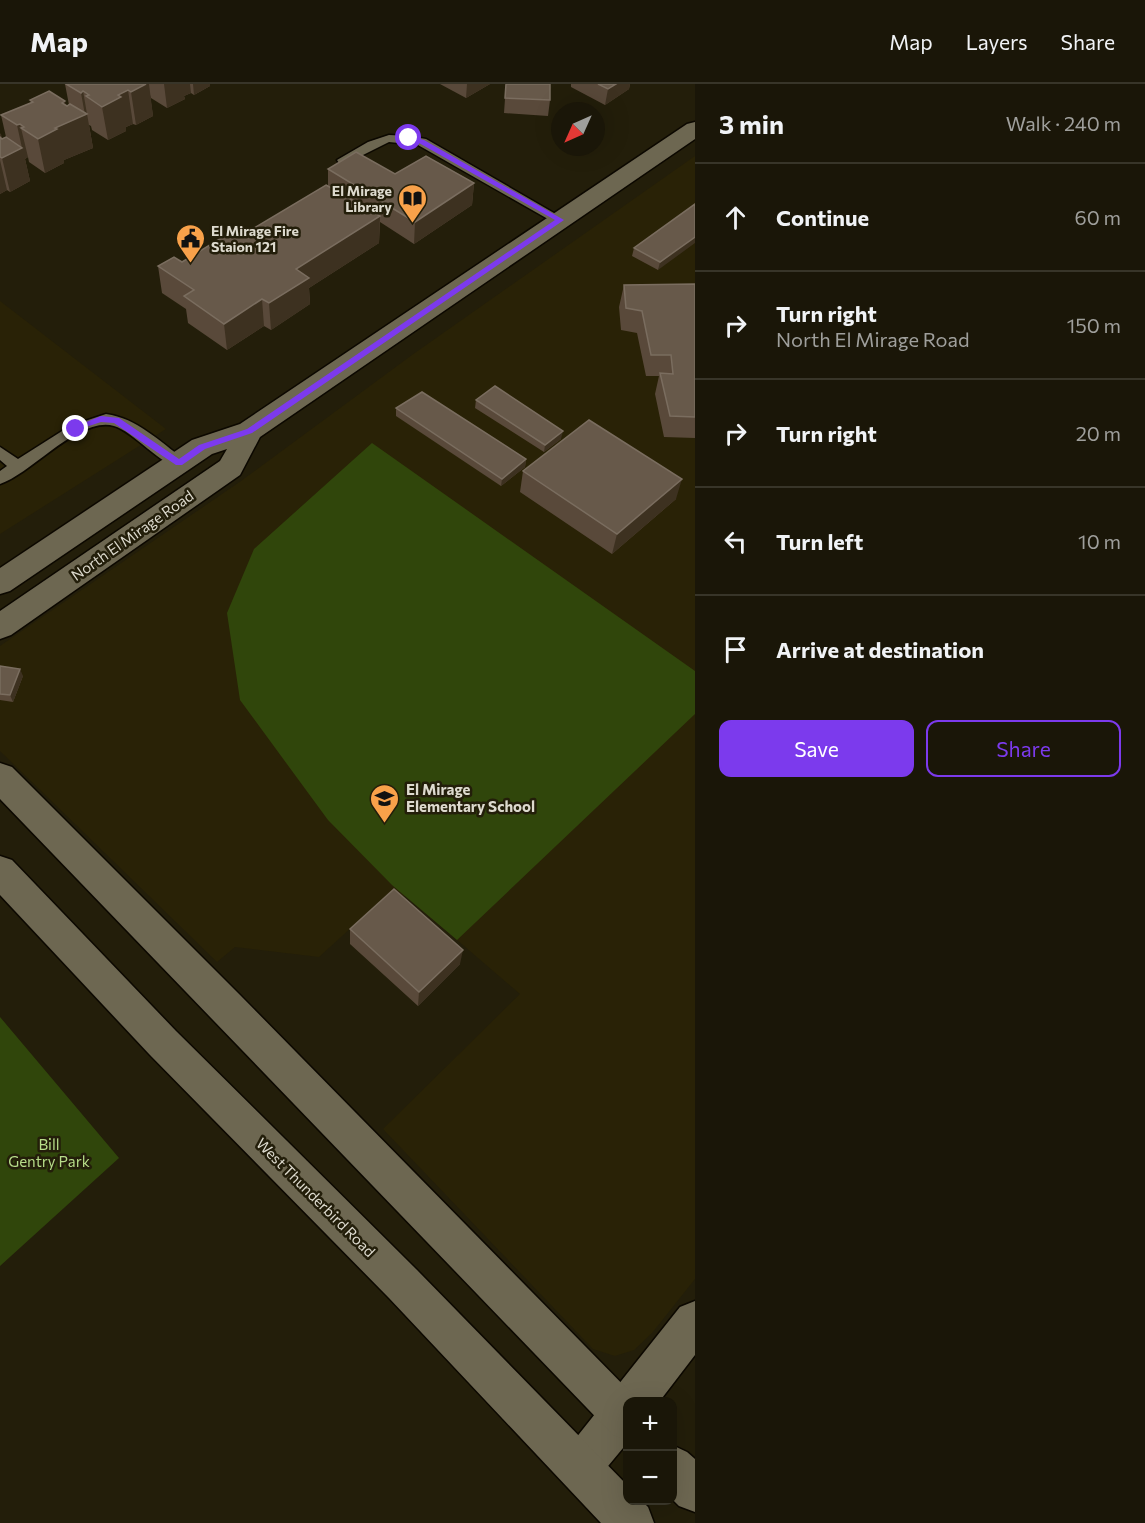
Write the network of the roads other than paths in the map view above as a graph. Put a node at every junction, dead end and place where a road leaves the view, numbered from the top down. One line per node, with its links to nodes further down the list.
1 (695, 129): 3 (main road, North El Mirage Road)
2 (344, 160): 3 (lane)
3 (560, 220): 4 (main road, North El Mirage Road)
4 (250, 431): 6 (main road, North El Mirage Road); 10 (main road, North El Mirage Road)
5 (0, 452): 7 (lane)
6 (179, 463): 7 (lane); 9 (main road, North El Mirage Road)
7 (18, 467): 8 (lane)
8 (1, 477)
9 (0, 583)
10 (0, 627)
11 (0, 777): 15 (main road)
12 (0, 872): 17 (main road, West Thunderbird Road)
13 (695, 1322): 14 (main road)
14 (638, 1397)
15 (623, 1407)
16 (623, 1416): 17 (main road)
17 (579, 1468): 20 (main road, West Thunderbird Road)
18 (677, 1472): 19 (main road)
19 (695, 1490)
20 (632, 1523)

